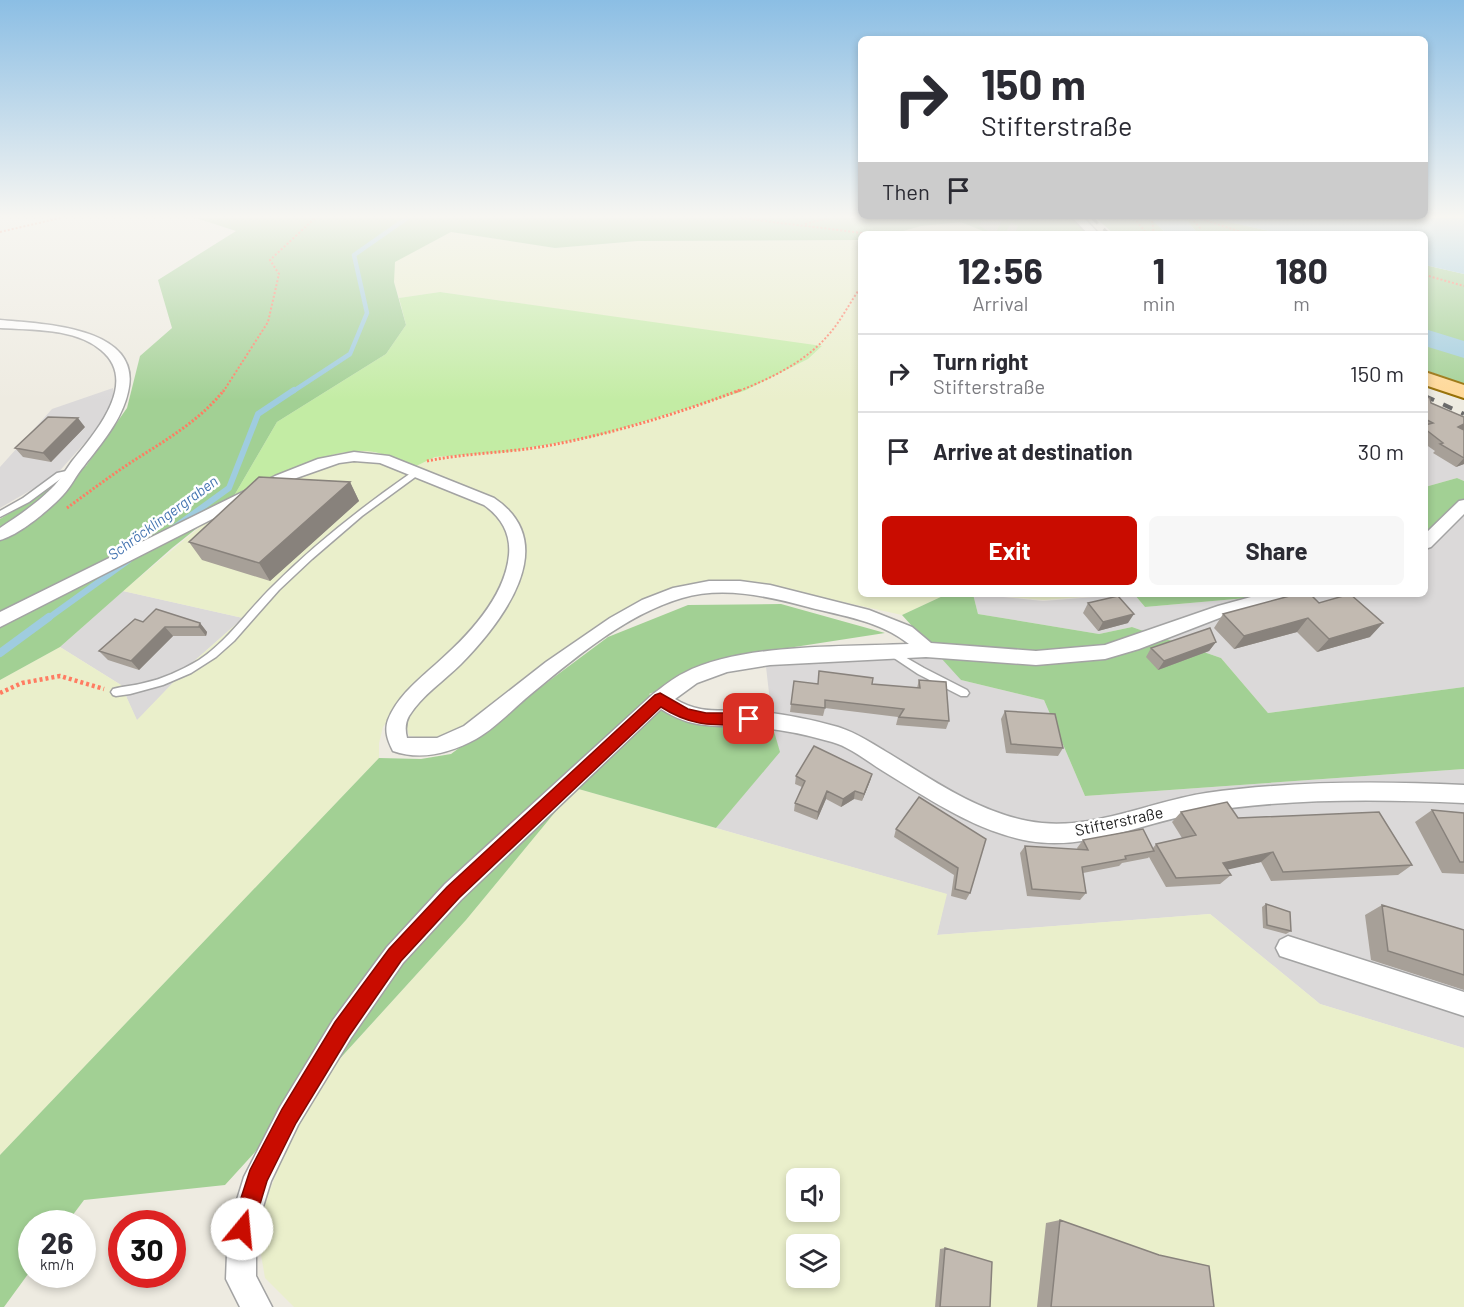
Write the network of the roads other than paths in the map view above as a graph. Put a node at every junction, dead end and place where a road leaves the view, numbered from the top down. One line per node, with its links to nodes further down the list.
1 (0, 324): 4 (street)
2 (1428, 379): 3 (main road)
3 (1464, 392)
4 (71, 472): 7 (lane); 8 (street)
5 (409, 472): 11 (street); 12 (street); 14 (lane)
6 (1464, 505): 9 (street)
7 (0, 514)
8 (0, 535)
9 (1428, 540)
10 (1275, 597): 12 (street)
11 (0, 620)
12 (926, 651): 13 (street)
13 (891, 652): 15 (lane); 16 (street)
14 (116, 692)
15 (964, 693)
16 (660, 699): 17 (street, Stifterstraße); 20 (street)
17 (1464, 794)
18 (1288, 948): 19 (street)
19 (1464, 1004)
20 (257, 1307)

